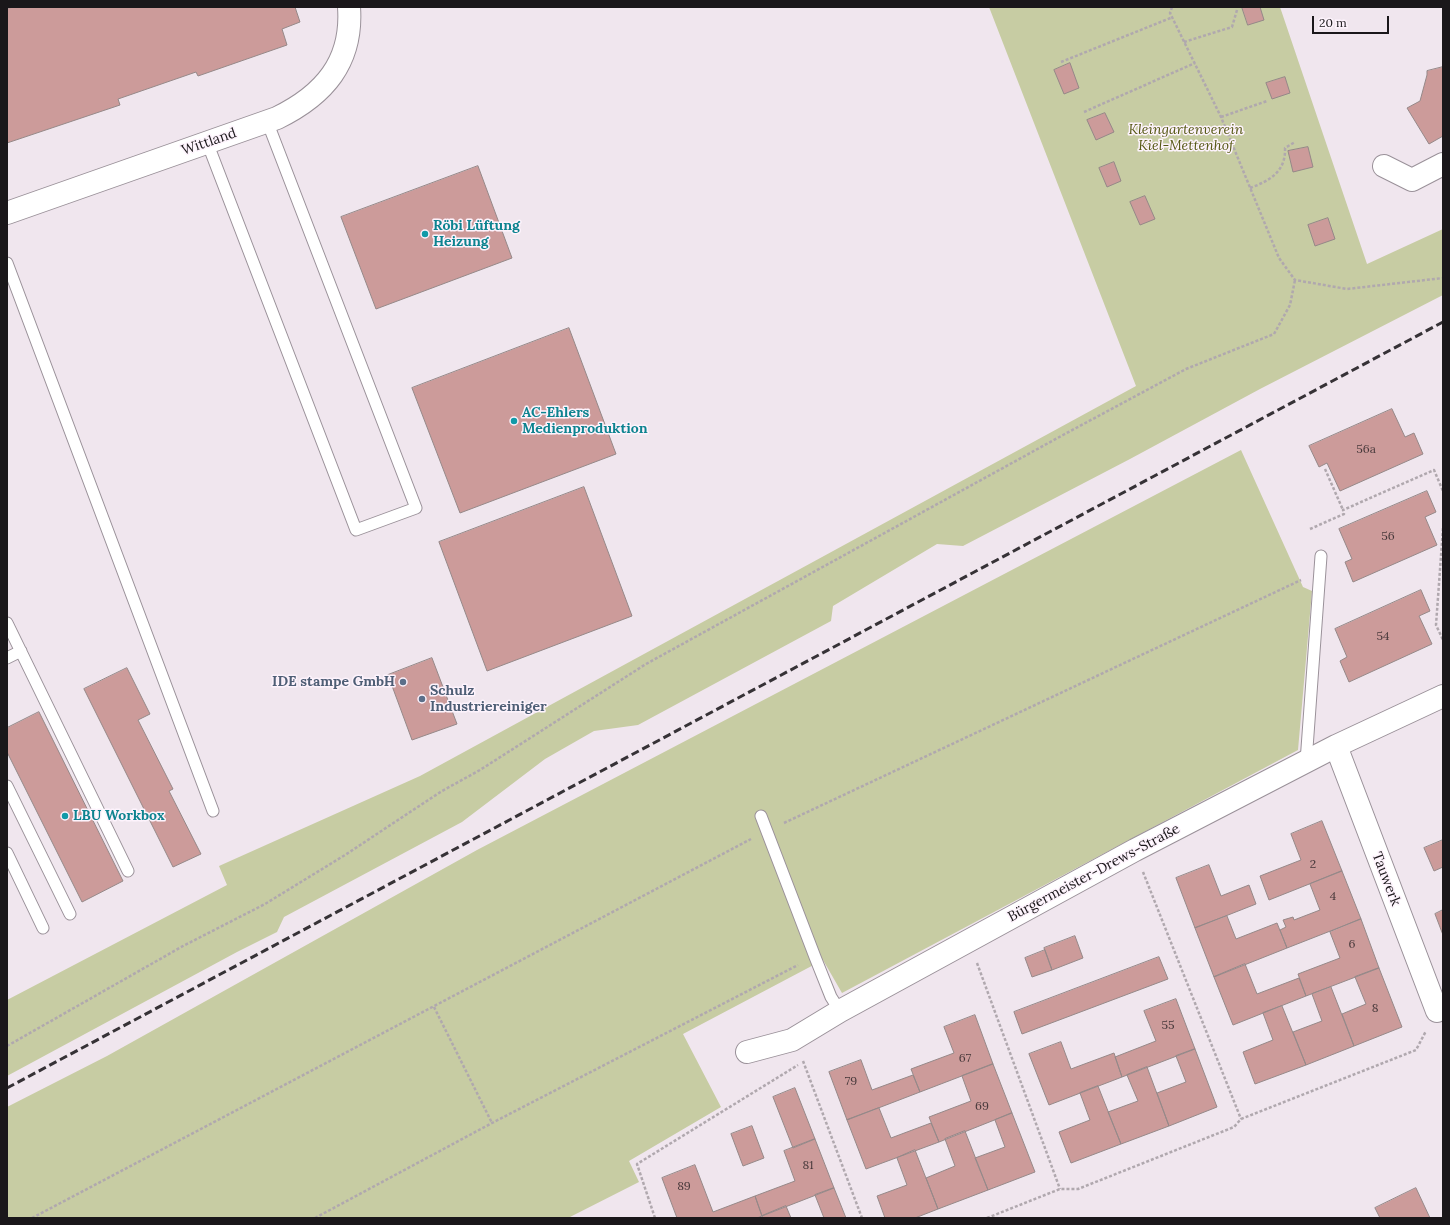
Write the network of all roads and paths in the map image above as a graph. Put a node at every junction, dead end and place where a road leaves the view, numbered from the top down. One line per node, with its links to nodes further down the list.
1 (349, 7): 13 (street, Wittland)
2 (1167, 7): 5 (path)
3 (1172, 7): 5 (path)
4 (1238, 10): 7 (path)
5 (1170, 13): 6 (path)
6 (1173, 17): 7 (path); 8 (path)
7 (1184, 42): 9 (path)
8 (1061, 62)
9 (1195, 64): 11 (path); 12 (path)
10 (1267, 101): 12 (path)
11 (1084, 112)
12 (1221, 116): 18 (path)
13 (267, 121): 14 (street, Wittland); 14 (lane)
14 (207, 142): 19 (street, Wittland)
15 (1296, 142): 18 (path)
16 (1443, 164): 17 (street)
17 (1384, 166)
18 (1250, 188): 22 (path)
19 (7, 213)
20 (7, 263): 38 (lane)
21 (1443, 278): 22 (path)
22 (1295, 280): 52 (path)
23 (1325, 469): 25 (path)
24 (1443, 491): 25 (path)
25 (1343, 510): 27 (path)
26 (1443, 528): 31 (path)
27 (1310, 529)
28 (1321, 556): 29 (lane)
29 (1319, 578): 36 (lane); 40 (path)
30 (7, 623): 32 (lane)
31 (1443, 640)
32 (21, 651): 33 (lane); 43 (lane)
33 (7, 658)
34 (1443, 696): 35 (street, Bürgermeister-Drews-Straße)
35 (1336, 746): 36 (street, Bürgermeister-Drews-Straße); 50 (street, Tauwerk)
36 (1306, 762): 41 (street, Bürgermeister-Drews-Straße)
37 (7, 786): 44 (lane)
38 (213, 811)
39 (761, 816): 40 (lane)
40 (767, 831): 47 (lane); 48 (path)
41 (1135, 850): 46 (street, Bürgermeister-Drews-Straße); 55 (path)
42 (7, 853): 45 (lane)
43 (128, 871)
44 (70, 914)
45 (43, 928)
46 (969, 940): 49 (street, Bürgermeister-Drews-Straße); 57 (path)
47 (815, 957): 49 (lane); 56 (path)
48 (434, 1007): 56 (path); 58 (path)
49 (840, 1011): 51 (street, Bürgermeister-Drews-Straße)
50 (1437, 1011): 55 (path)
51 (792, 1040): 53 (street, Bürgermeister-Drews-Straße); 54 (path)
52 (7, 1046)
53 (747, 1052)
54 (803, 1062): 60 (path); 61 (path)
55 (1241, 1119): 57 (path)
56 (492, 1124): 59 (path)
57 (1060, 1189): 62 (path)
58 (32, 1218)
59 (316, 1218)
60 (655, 1218)
61 (862, 1218)
62 (987, 1218)

